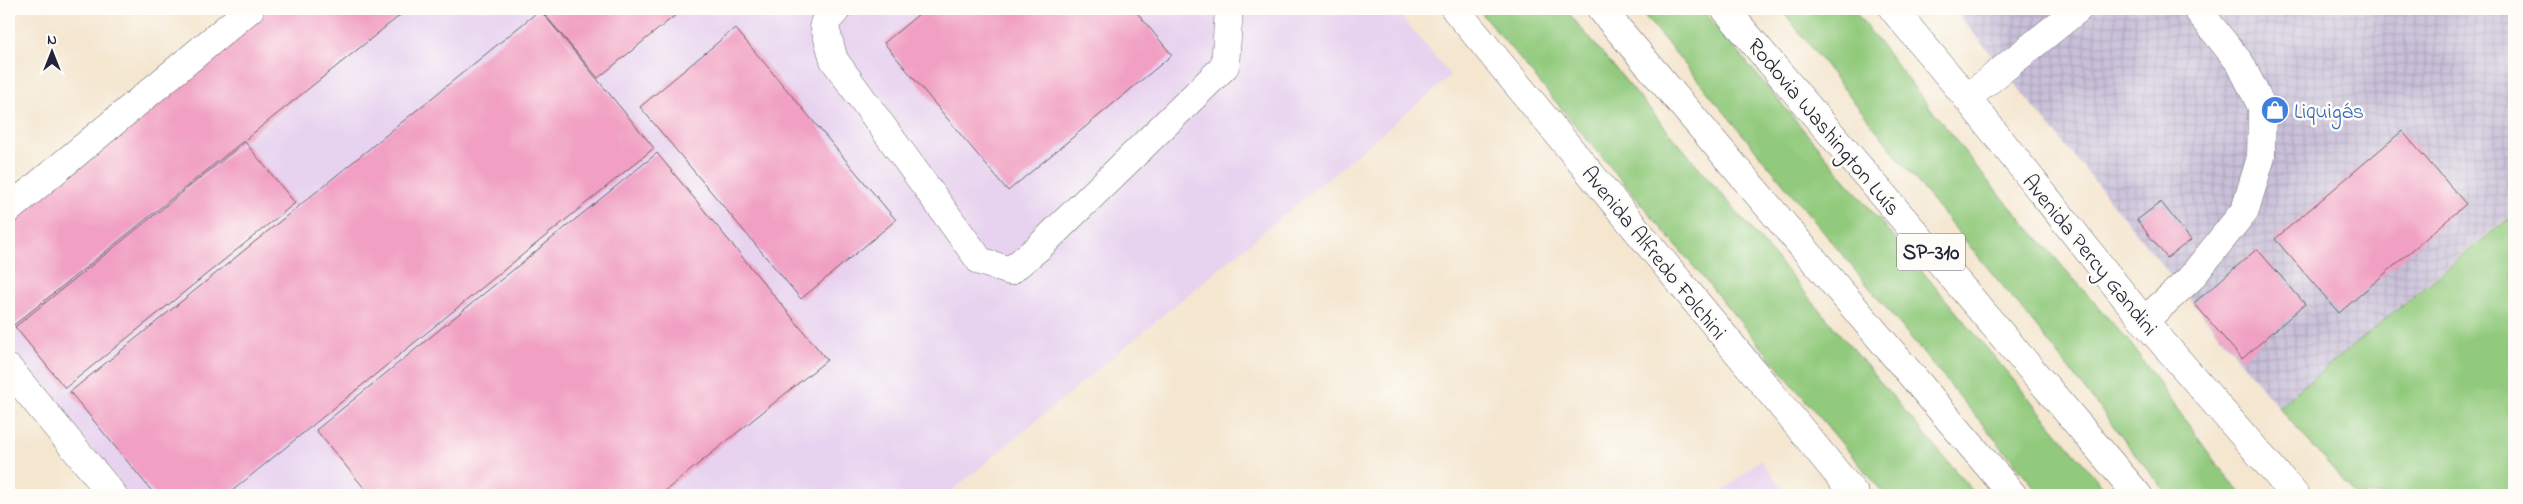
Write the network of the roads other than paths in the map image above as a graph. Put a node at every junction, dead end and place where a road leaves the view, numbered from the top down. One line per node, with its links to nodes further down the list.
1 (250, 9): 11 (main road)
2 (837, 9): 3 (main road)
3 (1229, 9)
4 (1455, 9): 15 (main road, Avenida Alfredo Folchini)
5 (1601, 9): 16 (main road)
6 (1725, 9): 17 (main road, Rodovia Washington Luís / SP-310)
7 (1893, 9): 10 (main road, Avenida Percy Gandini)
8 (2078, 9): 10 (main road)
9 (2197, 9): 12 (main road)
10 (1967, 98): 12 (main road, Avenida Percy Gandini)
11 (9, 209)
12 (2144, 321): 18 (main road, Avenida Percy Gandini)
13 (9, 369): 14 (main road)
14 (113, 495)
15 (1855, 495)
16 (2013, 495)
17 (2138, 495)
18 (2295, 495)

